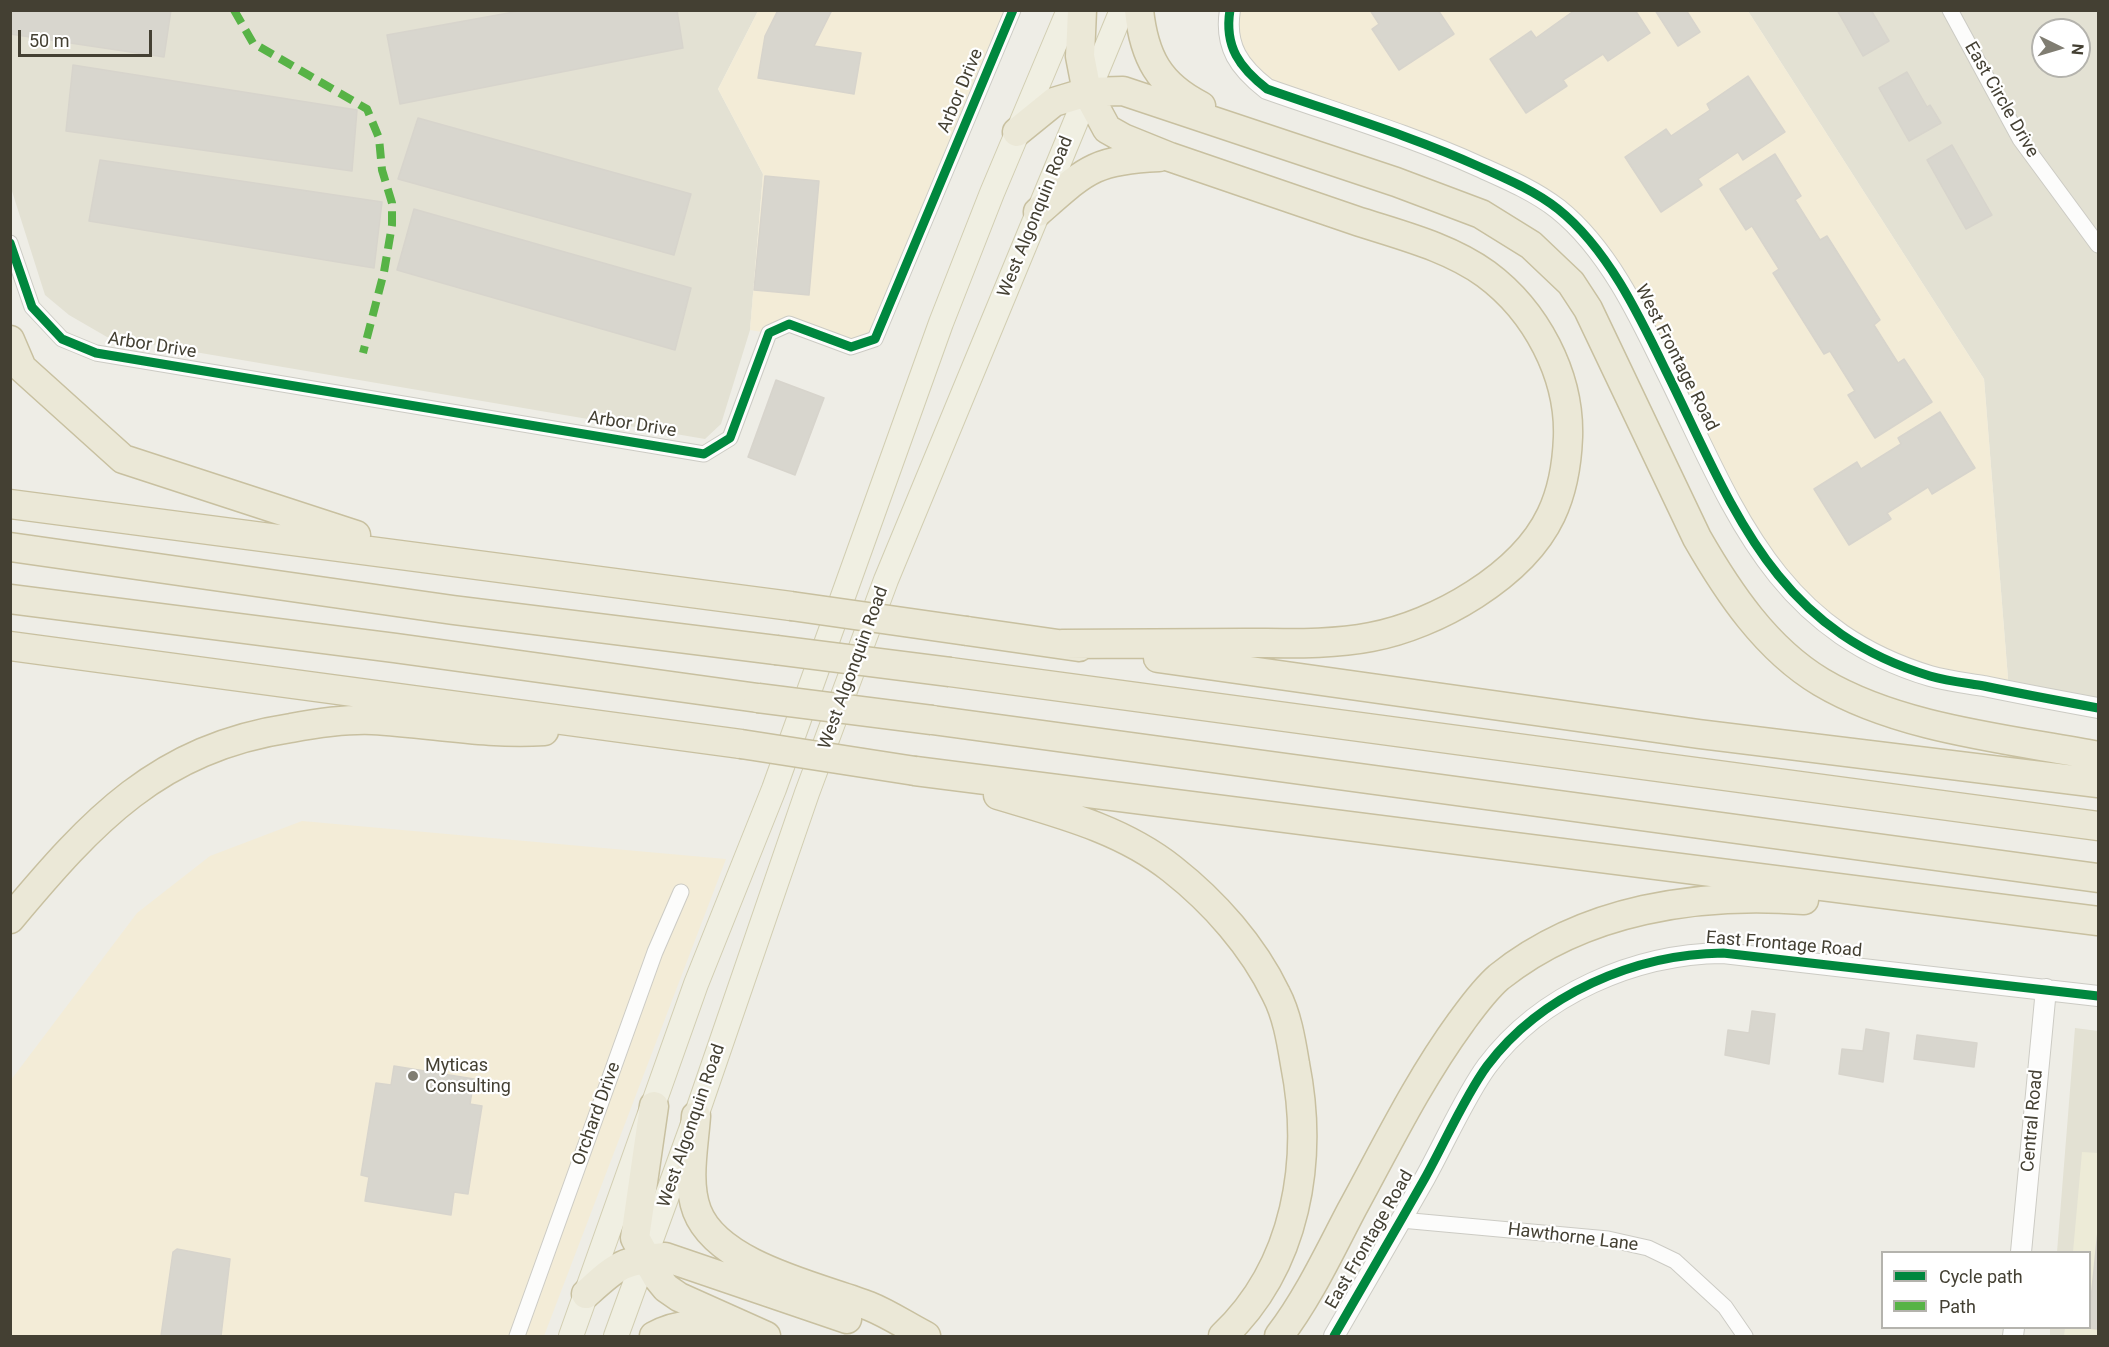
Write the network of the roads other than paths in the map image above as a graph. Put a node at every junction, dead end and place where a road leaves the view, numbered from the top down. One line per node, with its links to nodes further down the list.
1 (1013, 10): 13 (street, Arbor Drive)
2 (1070, 10): 9 (main road, West Algonquin Road)
3 (1082, 10): 8 (highway)
4 (1122, 10): 8 (main road, West Algonquin Road)
5 (1139, 10): 10 (highway)
6 (1230, 10): 22 (street, West Frontage Road)
7 (1950, 10): 14 (street, East Circle Drive)
8 (1087, 92): 9 (highway); 10 (highway); 11 (highway); 12 (main road, West Algonquin Road)
9 (1017, 132): 35 (main road, West Algonquin Road)
10 (1254, 133): 24 (highway)
11 (1170, 157): 12 (highway); 20 (highway)
12 (1038, 212): 36 (main road, West Algonquin Road)
13 (10, 243)
14 (2098, 245)
15 (10, 340): 18 (highway)
16 (10, 504): 18 (highway)
17 (10, 547): 27 (highway, bridge)
18 (450, 561): 20 (highway, bridge)
19 (10, 599): 28 (highway, bridge)
20 (1062, 644): 26 (highway)
21 (10, 646): 23 (highway)
22 (2098, 708)
23 (613, 727): 25 (highway, bridge); 31 (highway)
24 (2098, 756)
25 (915, 771): 30 (highway); 48 (highway)
26 (2098, 783)
27 (2098, 826)
28 (2098, 878)
29 (681, 892): 42 (street, Orchard Drive)
30 (2032, 913): 32 (highway); 49 (highway)
31 (10, 919)
32 (2098, 921)
33 (2046, 989): 34 (street, East Frontage Road); 37 (street, East Frontage Road); 38 (street, Central Road)
34 (2098, 996)
35 (654, 1106): 39 (highway); 40 (main road, West Algonquin Road)
36 (696, 1116): 39 (main road, West Algonquin Road); 47 (highway)
37 (1401, 1220): 50 (street, East Frontage Road); 51 (street, Hawthorne Lane)
38 (2021, 1251)
39 (645, 1259): 40 (highway); 41 (highway); 44 (main road, West Algonquin Road); 46 (highway)
40 (586, 1294): 43 (main road, West Algonquin Road)
41 (756, 1333): 45 (highway)
42 (517, 1336)
43 (571, 1336)
44 (616, 1336)
45 (654, 1336)
46 (911, 1336)
47 (926, 1336)
48 (1223, 1336)
49 (1279, 1336)
50 (1334, 1336)
51 (1745, 1336)

